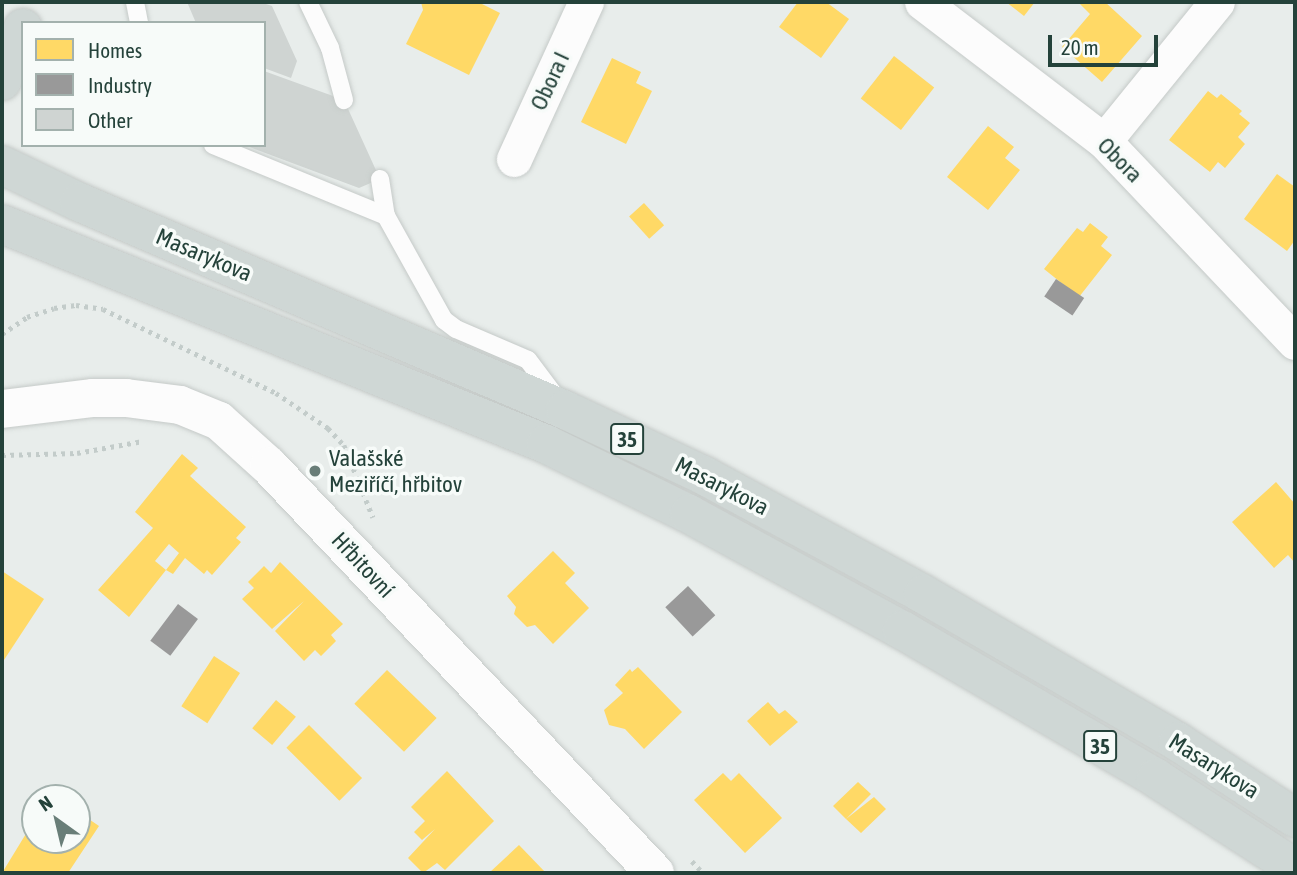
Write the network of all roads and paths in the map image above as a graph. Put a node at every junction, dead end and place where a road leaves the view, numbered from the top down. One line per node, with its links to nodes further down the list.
1 (33, 2): 7 (main road)
2 (135, 2): 8 (lane)
3 (308, 2): 11 (lane)
4 (586, 2): 14 (street, Obora I)
5 (922, 2): 12 (street, Obora)
6 (1217, 2): 12 (street)
7 (26, 21)
8 (139, 21)
9 (21, 33): 10 (main road)
10 (2, 81)
11 (344, 100)
12 (1104, 141): 19 (street, Obora)
13 (222, 147): 17 (lane)
14 (514, 159)
15 (2, 165): 21 (main road, Masarykova / 35)
16 (380, 179): 17 (lane)
17 (386, 216): 21 (lane)
18 (2, 224): 25 (main road, Masarykova / 35)
19 (1295, 342)
20 (2, 409): 26 (street, Hřbitovní)
21 (565, 410): 24 (main road, Masarykova / 35)
22 (146, 440): 23 (path)
23 (2, 455)
24 (1295, 818)
25 (1295, 867)
26 (656, 873)

